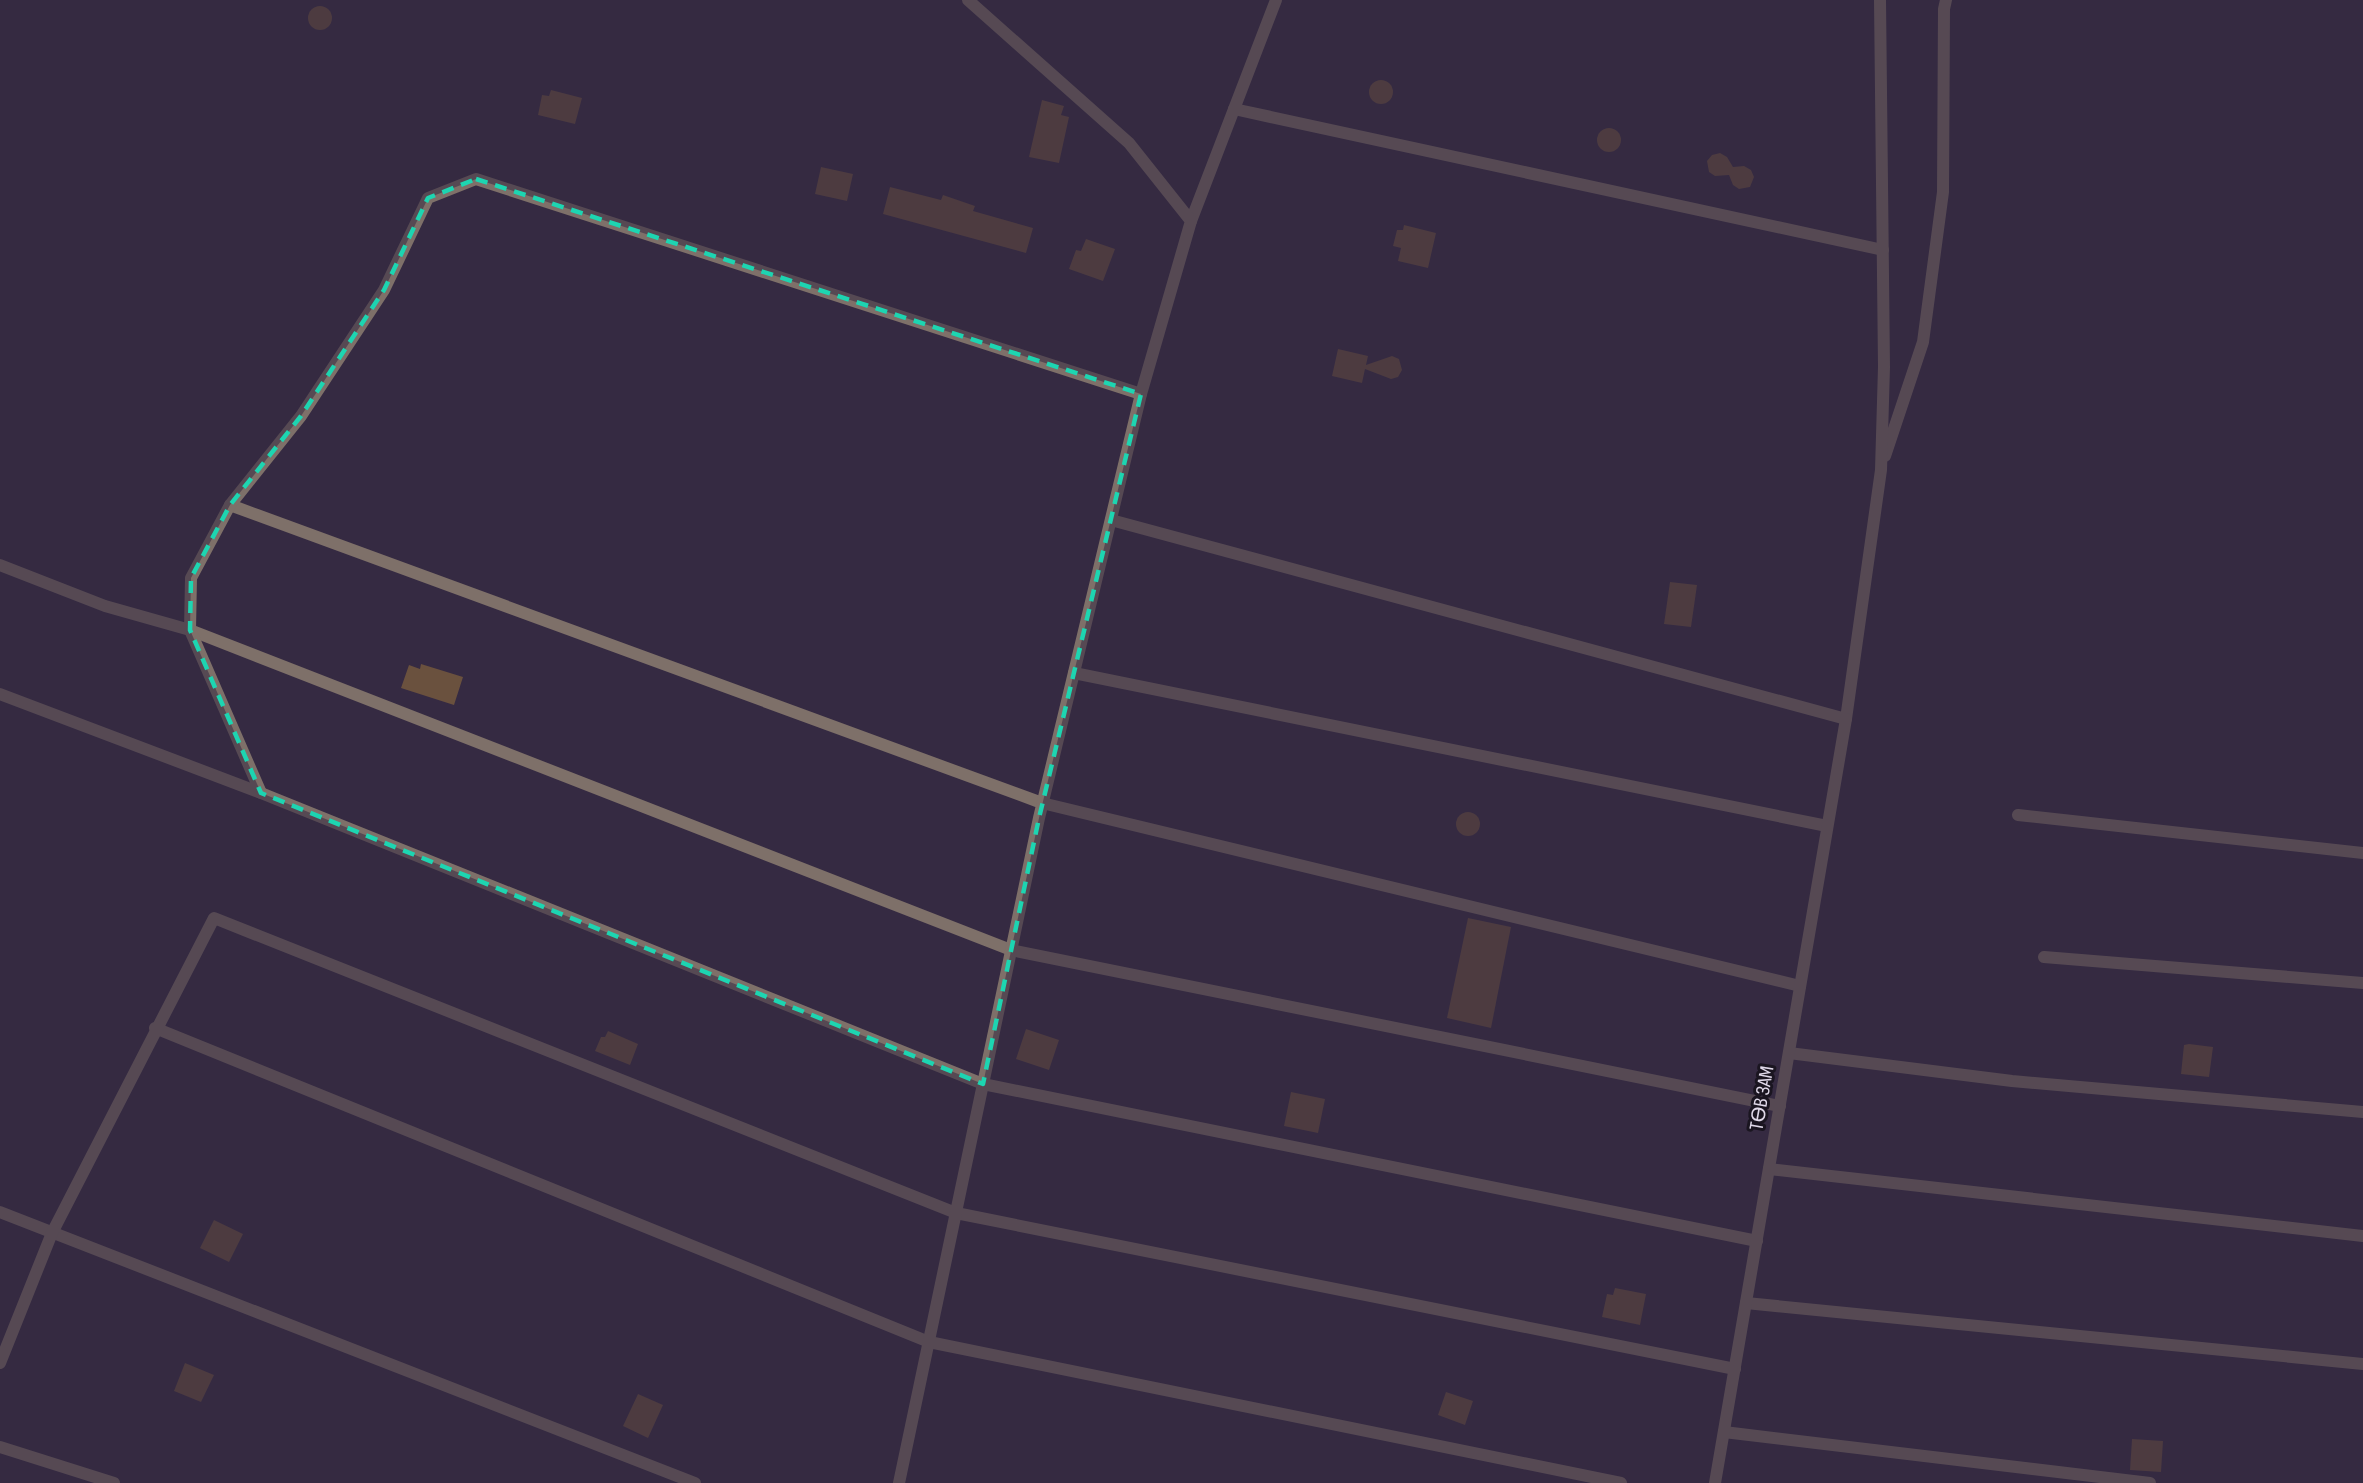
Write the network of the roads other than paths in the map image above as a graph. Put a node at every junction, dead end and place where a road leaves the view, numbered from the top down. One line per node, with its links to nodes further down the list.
1 (968, 0): 6 (street)
2 (1276, 0): 5 (street)
3 (1880, 0): 7 (street)
4 (1946, 0): 9 (street)
5 (1234, 109): 6 (street); 7 (street)
6 (1191, 221): 8 (street)
7 (1883, 250): 9 (street)
8 (1142, 394): 10 (street); 11 (street)
9 (1881, 470): 16 (street, ТӨВ ЗАМ)
10 (230, 505): 13 (street); 18 (street)
11 (1111, 520): 14 (street); 16 (street)
12 (0, 565): 13 (street)
13 (190, 630): 17 (street); 22 (street)
14 (1074, 672): 18 (street); 20 (street)
15 (0, 694): 17 (street)
16 (1846, 719): 20 (street, ТӨВ ЗАМ)
17 (261, 793): 28 (street)
18 (1042, 803): 22 (street); 25 (street)
19 (2018, 815): 21 (street)
20 (1827, 826): 25 (street, ТӨВ ЗАМ)
21 (2363, 853)
22 (1011, 950): 28 (street); 29 (street)
23 (2044, 957): 24 (street)
24 (2363, 983)
25 (1800, 986): 27 (street, ТӨВ ЗАМ)
26 (155, 1028): 33 (street); 34 (street); 38 (street)
27 (1789, 1053): 29 (street, ТӨВ ЗАМ); 30 (street)
28 (983, 1084): 33 (street); 36 (street)
29 (1780, 1106): 31 (street, ТӨВ ЗАМ)
30 (2363, 1112)
31 (1769, 1169): 35 (street); 36 (street, ТӨВ ЗАМ)
32 (0, 1212): 34 (street)
33 (956, 1213): 38 (street); 41 (street)
34 (52, 1233): 39 (street); 45 (street)
35 (2363, 1236)
36 (1757, 1241): 37 (street, ТӨВ ЗАМ)
37 (1746, 1303): 40 (street); 41 (street, ТӨВ ЗАМ)
38 (929, 1342): 46 (street); 47 (street)
39 (0, 1364)
40 (2363, 1364)
41 (1735, 1369): 42 (street, ТӨВ ЗАМ)
42 (1724, 1432): 48 (street, ТӨВ ЗАМ); 49 (street)
43 (0, 1447): 44 (street)
44 (114, 1483)
45 (694, 1483)
46 (899, 1483)
47 (1621, 1483)
48 (1715, 1483)
49 (2150, 1483)

